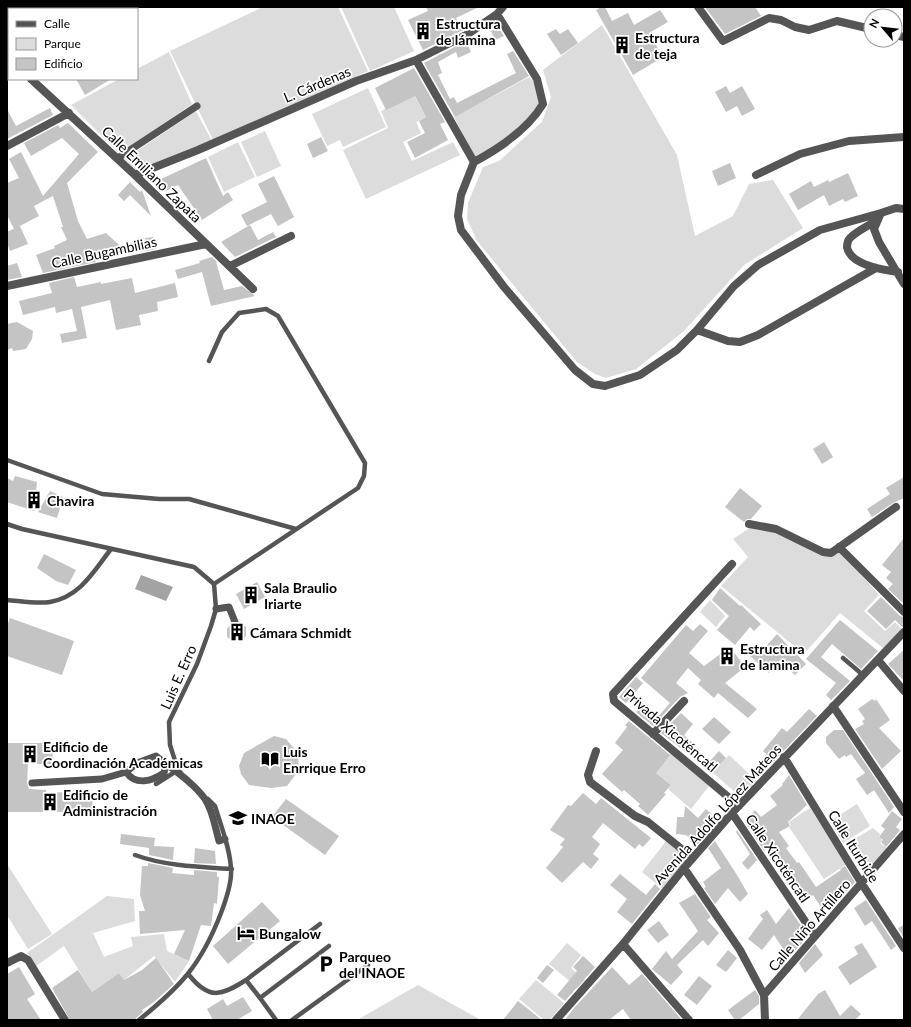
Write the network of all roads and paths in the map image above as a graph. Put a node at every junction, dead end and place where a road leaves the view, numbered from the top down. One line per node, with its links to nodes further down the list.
1 (503, 7): 3 (street, L. Cárdenas)
2 (698, 7): 4 (street)
3 (497, 14): 5 (street, L. Cárdenas); 12 (street)
4 (863, 27)
5 (416, 60): 12 (street); 13 (street, L. Cárdenas)
6 (32, 80): 8 (street, Calle Emiliano Zapata)
7 (197, 106): 11 (street)
8 (69, 113): 10 (street); 11 (street, Calle Emiliano Zapata)
9 (904, 137): 14 (street)
10 (7, 146)
11 (118, 158): 13 (street, Calle Emiliano Zapata)
12 (474, 162): 26 (street)
13 (135, 174): 19 (street, Calle Emiliano Zapata)
14 (756, 175)
15 (904, 209): 16 (street)
16 (881, 213): 17 (street); 26 (street)
17 (876, 221): 21 (street); 22 (street)
18 (291, 236): 20 (street)
19 (206, 244): 20 (street, Calle Emiliano Zapata); 24 (street, Calle Bugambilias)
20 (230, 266): 25 (street, Calle Emiliano Zapata)
21 (876, 268): 22 (street); 26 (street)
22 (898, 272): 23 (street)
23 (904, 284)
24 (7, 286)
25 (253, 289)
26 (697, 330)
27 (209, 361): 32 (lane)
28 (7, 460): 32 (lane)
29 (896, 507): 33 (street)
30 (7, 524): 34 (lane)
31 (749, 524): 33 (street)
32 (296, 529): 36 (lane)
33 (839, 547): 39 (street)
34 (111, 549): 36 (lane); 37 (lane)
35 (732, 564): 48 (street, Privada Xicoténcatl)
36 (214, 584): 38 (lane, Luis E. Erro)
37 (7, 600)
38 (216, 609): 40 (street); 52 (lane, Luis E. Erro)
39 (904, 612)
40 (235, 622)
41 (904, 632): 43 (street, Avenida Adolfo López Mateos)
42 (843, 658): 44 (lane)
43 (878, 660): 44 (street, Avenida Adolfo López Mateos); 45 (street)
44 (863, 675): 47 (street, Avenida Adolfo López Mateos)
45 (904, 691)
46 (684, 701): 48 (street)
47 (833, 706): 50 (street, Avenida Adolfo López Mateos); 57 (street)
48 (653, 734): 56 (street, Privada Xicoténcatl)
49 (596, 751): 62 (street)
50 (784, 757): 56 (street, Avenida Adolfo López Mateos); 65 (street, Calle Iturbide)
51 (166, 764): 52 (street); 53 (street); 53 (street)
52 (177, 771): 55 (lane); 60 (street)
53 (126, 772): 54 (street)
54 (32, 783)
55 (156, 784)
56 (739, 806): 58 (street, Avenida Adolfo López Mateos)
57 (904, 812)
58 (732, 814): 62 (street, Avenida Adolfo López Mateos); 67 (street, Calle Xicoténcatl)
59 (904, 834): 65 (street, Calle Niño Artillero)
60 (225, 840): 64 (lane)
61 (135, 854): 64 (lane)
62 (693, 858): 63 (street, Avenida Adolfo López Mateos)
63 (684, 868): 68 (street, Avenida Adolfo López Mateos); 75 (street)
64 (232, 869): 73 (lane)
65 (862, 884): 67 (street, Calle Niño Artillero); 70 (street, Calle Iturbide)
66 (320, 924): 74 (lane)
67 (816, 936): 75 (street, Calle Niño Artillero)
68 (623, 944): 81 (street, Avenida Adolfo López Mateos); 82 (street)
69 (329, 946): 76 (lane)
70 (904, 948)
71 (8, 961): 77 (street)
72 (368, 965): 80 (lane)
73 (189, 975): 74 (lane); 78 (lane)
74 (246, 980): 76 (lane)
75 (764, 995): 83 (street)
76 (260, 998): 79 (lane)
77 (65, 1020)
78 (139, 1020)
79 (276, 1020)
80 (292, 1020)
81 (556, 1020)
82 (689, 1020)
83 (764, 1020)

